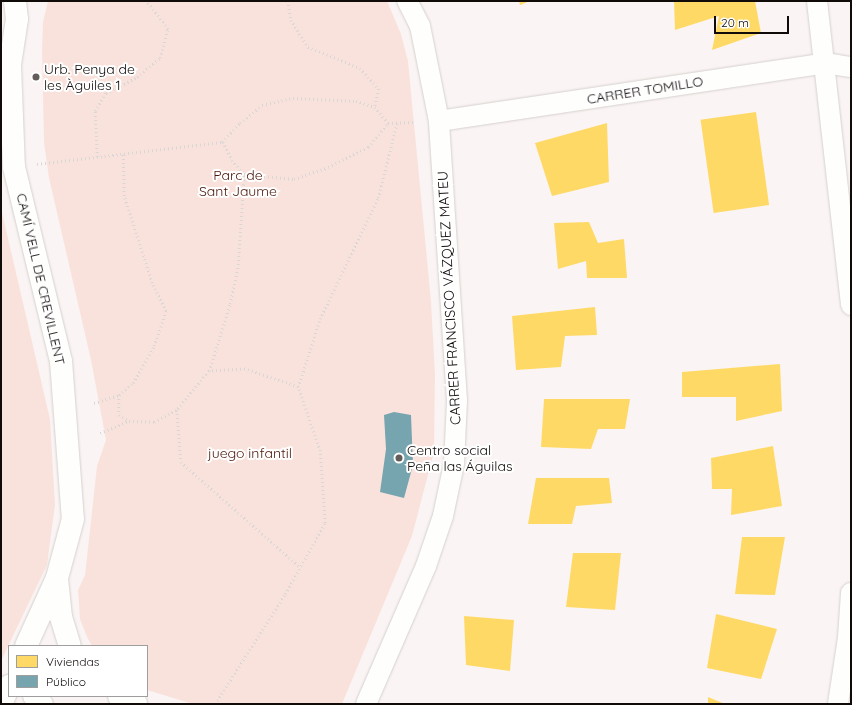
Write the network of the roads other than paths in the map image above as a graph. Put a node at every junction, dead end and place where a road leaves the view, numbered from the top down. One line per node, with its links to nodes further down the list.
1 (407, 1): 6 (street, CARRER FRANCISCO VÁZQUEZ MATEU)
2 (817, 1): 4 (street)
3 (19, 7): 8 (street, CAMÍ VELL DE CREVILLENT)
4 (825, 64): 5 (street, CARRER TOMILLO); 6 (street, CARRER TOMILLO); 7 (street)
5 (851, 67)
6 (439, 121): 18 (street, CARRER FRANCISCO VÁZQUEZ MATEU)
7 (851, 305)
8 (57, 578): 10 (street, CAMÍ VELL DE CREVILLENT); 11 (street)
9 (851, 593): 19 (street)
10 (26, 645)
11 (70, 645)
12 (8, 688): 15 (street)
13 (34, 697): 16 (street)
14 (121, 697): 17 (street)
15 (1, 704)
16 (43, 704)
17 (136, 704)
18 (366, 704)
19 (838, 704)

